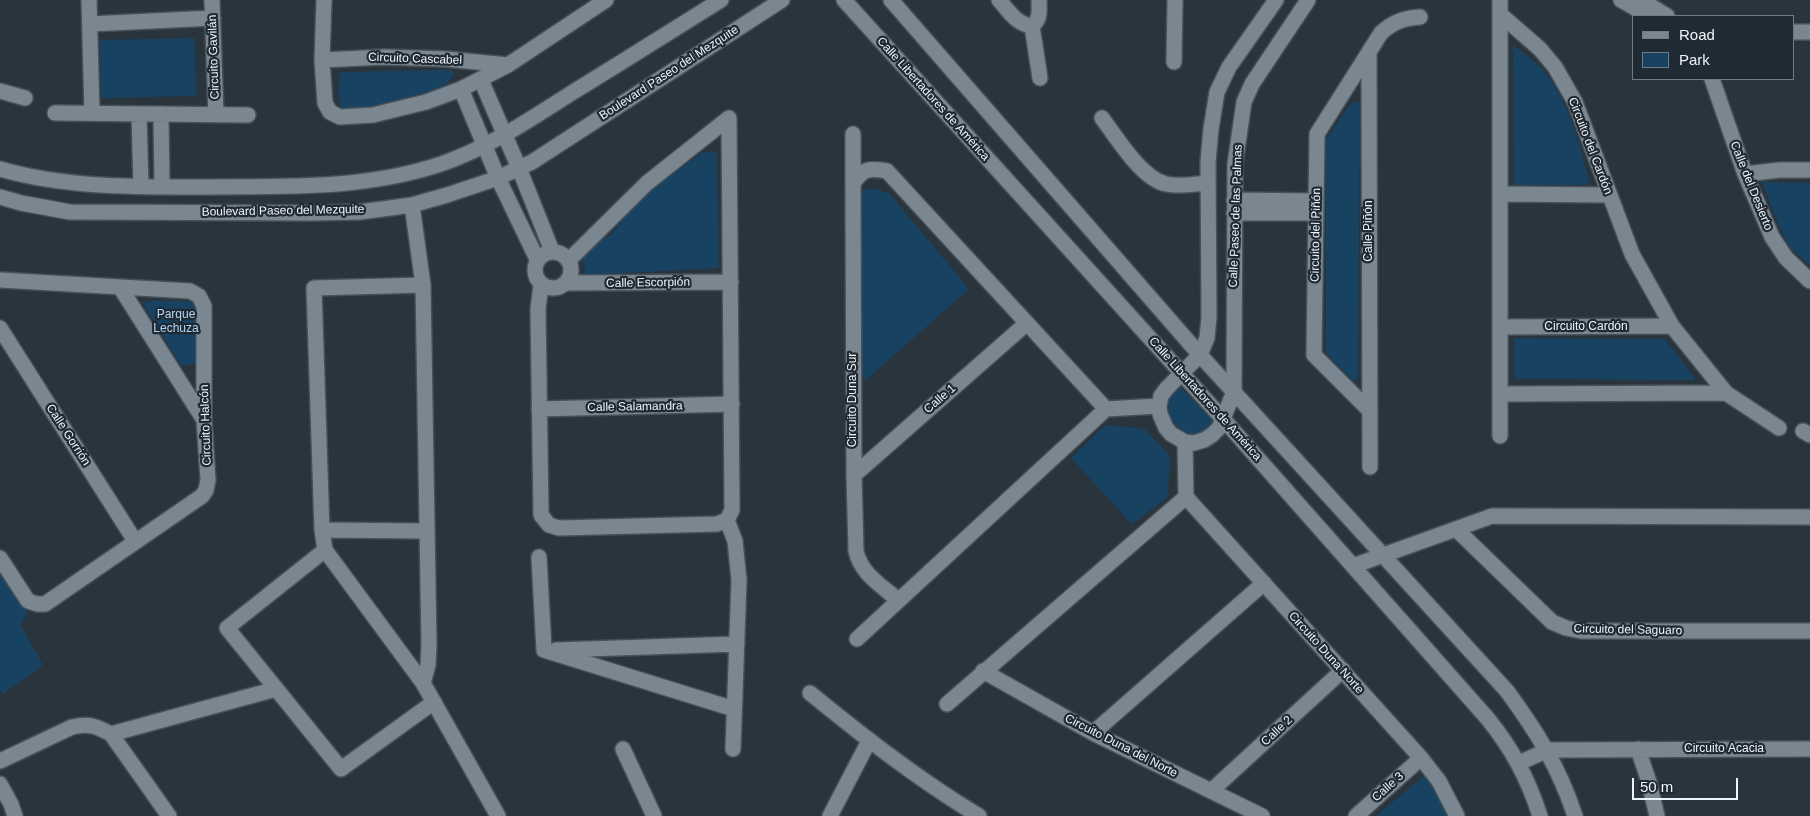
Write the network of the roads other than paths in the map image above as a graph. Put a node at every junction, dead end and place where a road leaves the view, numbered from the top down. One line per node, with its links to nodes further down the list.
1 (89, 0): 22 (street)
2 (212, 0): 21 (street, Circuito Gavilán)
3 (324, 0): 27 (street)
4 (606, 0): 29 (street)
5 (721, 0): 44 (street, Boulevard Paseo del Mezquite)
6 (782, 0): 48 (street, Boulevard Paseo del Mezquite)
7 (844, 0): 79 (street, Calle Libertadores de América)
8 (891, 0): 78 (street, Calle Libertadores de América)
9 (999, 0): 23 (street)
10 (1040, 0): 23 (street)
11 (1276, 0): 46 (street, Calle Paseo de las Palmas)
12 (1505, 0): 17 (street)
13 (1621, 0): 18 (street)
14 (1640, 0): 19 (street)
15 (1176, 1): 28 (street)
16 (1306, 1): 47 (street, Calle Paseo de las Palmas)
17 (1500, 8): 57 (street); 58 (street, Circuito del Cardón)
18 (1647, 15)
19 (1665, 15)
20 (1420, 17): 26 (street, Circuito del Piñón)
21 (213, 18): 22 (street); 40 (street, Circuito Gavilán)
22 (90, 24): 37 (street)
23 (1032, 26): 30 (street)
24 (1795, 32): 25 (street)
25 (1810, 32)
26 (1369, 52): 61 (street, Circuito del Piñón); 87 (street, Calle Piñón)
27 (322, 60): 29 (street, Circuito Cascabel); 33 (street)
28 (1174, 62)
29 (508, 65): 31 (street)
30 (1040, 78)
31 (481, 80): 33 (street); 44 (street)
32 (1712, 80): 51 (street, Calle del Desierto)
33 (461, 89): 45 (street)
34 (0, 91): 35 (street)
35 (25, 98)
36 (55, 113): 37 (street, Circuito Gavilán)
37 (92, 113): 38 (street, Circuito Gavilán)
38 (139, 114): 39 (street, Circuito Gavilán); 55 (street)
39 (161, 114): 40 (street, Circuito Gavilán); 56 (street)
40 (216, 115): 41 (street, Circuito Gavilán)
41 (248, 115)
42 (1102, 118): 54 (street)
43 (853, 134): 53 (street, Circuito Duna Sur)
44 (505, 136): 45 (street, Boulevard Paseo del Mezquite); 48 (street)
45 (484, 145): 52 (street); 56 (street, Boulevard Paseo del Mezquite)
46 (1208, 162): 47 (street); 54 (street, Calle Paseo de las Palmas)
47 (1235, 164): 62 (street, Calle Paseo de las Palmas)
48 (519, 168): 52 (street, Boulevard Paseo del Mezquite); 64 (street)
49 (0, 169): 55 (street, Boulevard Paseo del Mezquite)
50 (1810, 170): 51 (street)
51 (1744, 174): 68 (street, Calle del Desierto)
52 (498, 178): 60 (street, Boulevard Paseo del Mezquite); 65 (street)
53 (853, 183): 74 (street); 94 (street, Circuito Duna Sur)
54 (1208, 183): 63 (street, Calle Paseo de las Palmas)
55 (141, 186): 56 (street, Boulevard Paseo del Mezquite)
56 (162, 187)
57 (1500, 194): 58 (street); 76 (street)
58 (1609, 195): 75 (street, Circuito del Cardón)
59 (0, 197): 60 (street, Boulevard Paseo del Mezquite)
60 (412, 205): 72 (street)
61 (1316, 207): 62 (street); 87 (street, Circuito del Piñón)
62 (1234, 213): 63 (street); 80 (street, Calle Paseo de las Palmas)
63 (1208, 227): 78 (street, Calle Paseo de las Palmas)
64 (552, 251): 65 (street); 66 (street)
65 (537, 259): 70 (street)
66 (569, 260): 69 (street); 71 (street)
67 (0, 280): 73 (street, Circuito Halcón)
68 (1810, 281)
69 (731, 282): 71 (street, Calle Escorpión); 83 (street)
70 (541, 284): 71 (street); 85 (street)
71 (566, 284)
72 (423, 285): 99 (street); 100 (street)
73 (120, 287): 88 (street); 88 (street, Circuito Halcón)
74 (1027, 323): 86 (street); 94 (street, Calle 1)
75 (1672, 326): 76 (street, Circuito Cardón); 81 (street, Circuito del Cardón)
76 (1500, 327): 82 (street)
77 (0, 328): 101 (street, Calle Gorrión)
78 (1200, 355): 79 (street, Calle Paseo de las Palmas); 80 (street, Calle Libertadores de América)
79 (1182, 373): 84 (street, Calle Paseo de las Palmas); 89 (street, Calle Libertadores de América)
80 (1234, 392): 89 (street, Calle Paseo de las Palmas); 103 (street, Calle Libertadores de América)
81 (1726, 393): 82 (street); 90 (street)
82 (1500, 394): 91 (street)
83 (732, 404): 85 (street, Calle Salamandra); 97 (street)
84 (1159, 406): 86 (street); 92 (street)
85 (538, 409): 97 (street)
86 (1106, 409): 108 (street)
87 (1369, 410): 93 (street, Calle Piñón)
88 (204, 420): 101 (street, Circuito Halcón)
89 (1224, 420): 92 (street); 106 (street, Calle Libertadores de América)
90 (1779, 428)
91 (1500, 436)
92 (1184, 442): 95 (street)
93 (1370, 467)
94 (854, 474): 108 (street, Circuito Duna Sur)
95 (1186, 497): 107 (street, Circuito Duna Norte); 114 (street)
96 (1810, 517): 98 (street)
97 (727, 520): 111 (street)
98 (1456, 529): 103 (street); 109 (street, Circuito del Saguaro)
99 (322, 530): 100 (street); 102 (street)
100 (427, 531): 115 (street)
101 (135, 541): 105 (street, Circuito Halcón)
102 (325, 550): 115 (street); 116 (street)
103 (1383, 555): 106 (street); 128 (street, Calle Libertadores de América)
104 (539, 557): 112 (street)
105 (0, 558)
106 (1353, 566): 131 (street, Calle Libertadores de América)
107 (1264, 584): 113 (street, Circuito Duna Norte); 121 (street)
108 (898, 600): 110 (street)
109 (1810, 631)
110 (857, 639)
111 (737, 644): 112 (street); 120 (street)
112 (544, 650): 120 (street)
113 (1342, 670): 129 (street, Circuito Duna Norte); 133 (street, Calle 2)
114 (983, 671): 119 (street); 121 (street, Circuito Duna del Norte)
115 (423, 683): 118 (street)
116 (276, 689): 118 (street); 122 (street)
117 (810, 693): 123 (street)
118 (434, 702): 136 (street)
119 (947, 704)
120 (734, 709): 125 (street)
121 (1094, 733): 133 (street, Circuito Duna del Norte)
122 (111, 734): 130 (street); 135 (street)
123 (869, 741): 138 (street); 139 (street)
124 (623, 749): 137 (street)
125 (733, 749)
126 (1638, 749): 127 (street, Circuito Acacia); 128 (street, Circuito Acacia); 145 (street)
127 (1810, 749)
128 (1548, 750): 131 (street, Circuito Acacia); 144 (street, Calle Libertadores de América)
129 (1421, 758): 141 (street, Calle 3); 142 (street, Circuito Duna Norte)
130 (0, 761)
131 (1519, 763): 143 (street, Calle Libertadores de América)
132 (0, 784): 134 (street)
133 (1211, 791): 140 (street, Circuito Duna del Norte)
134 (15, 816)
135 (169, 816)
136 (498, 816)
137 (655, 816)
138 (830, 816)
139 (978, 816)
140 (1262, 816)
141 (1356, 816)
142 (1457, 816)
143 (1540, 816)
144 (1575, 816)
145 (1657, 816)

